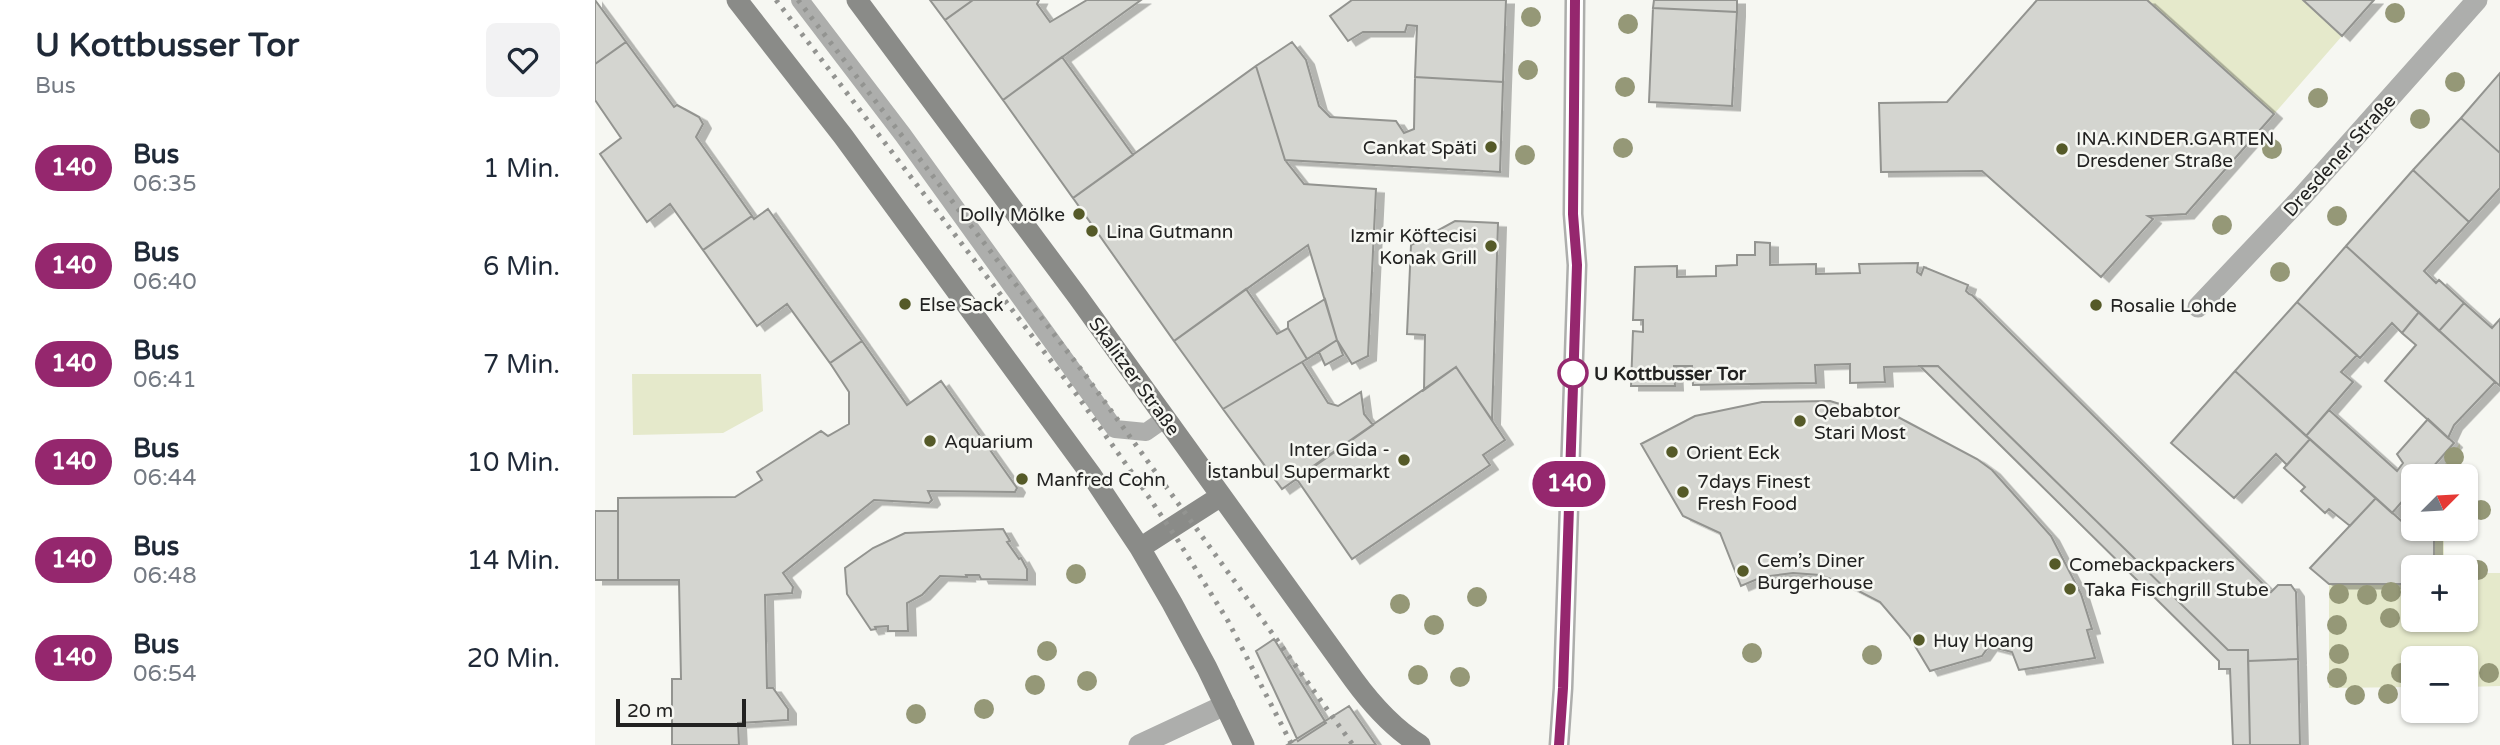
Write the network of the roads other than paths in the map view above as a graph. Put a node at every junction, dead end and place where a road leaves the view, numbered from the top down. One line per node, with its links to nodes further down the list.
1 (737, 0): 9 (main road)
2 (800, 0): 7 (lane)
3 (856, 0): 7 (main road, Skalitzer Straße)
4 (1574, 0): 14 (street)
5 (2477, 0): 6 (street, Dresdener Straße)
6 (2198, 307)
7 (1166, 418): 8 (main road, Skalitzer Straße)
8 (1221, 496): 9 (main road); 13 (main road, Skalitzer Straße)
9 (1140, 548): 10 (main road)
10 (1225, 705): 11 (street); 12 (main road)
11 (1139, 745)
12 (1244, 745)
13 (1420, 745)
14 (1559, 745)

